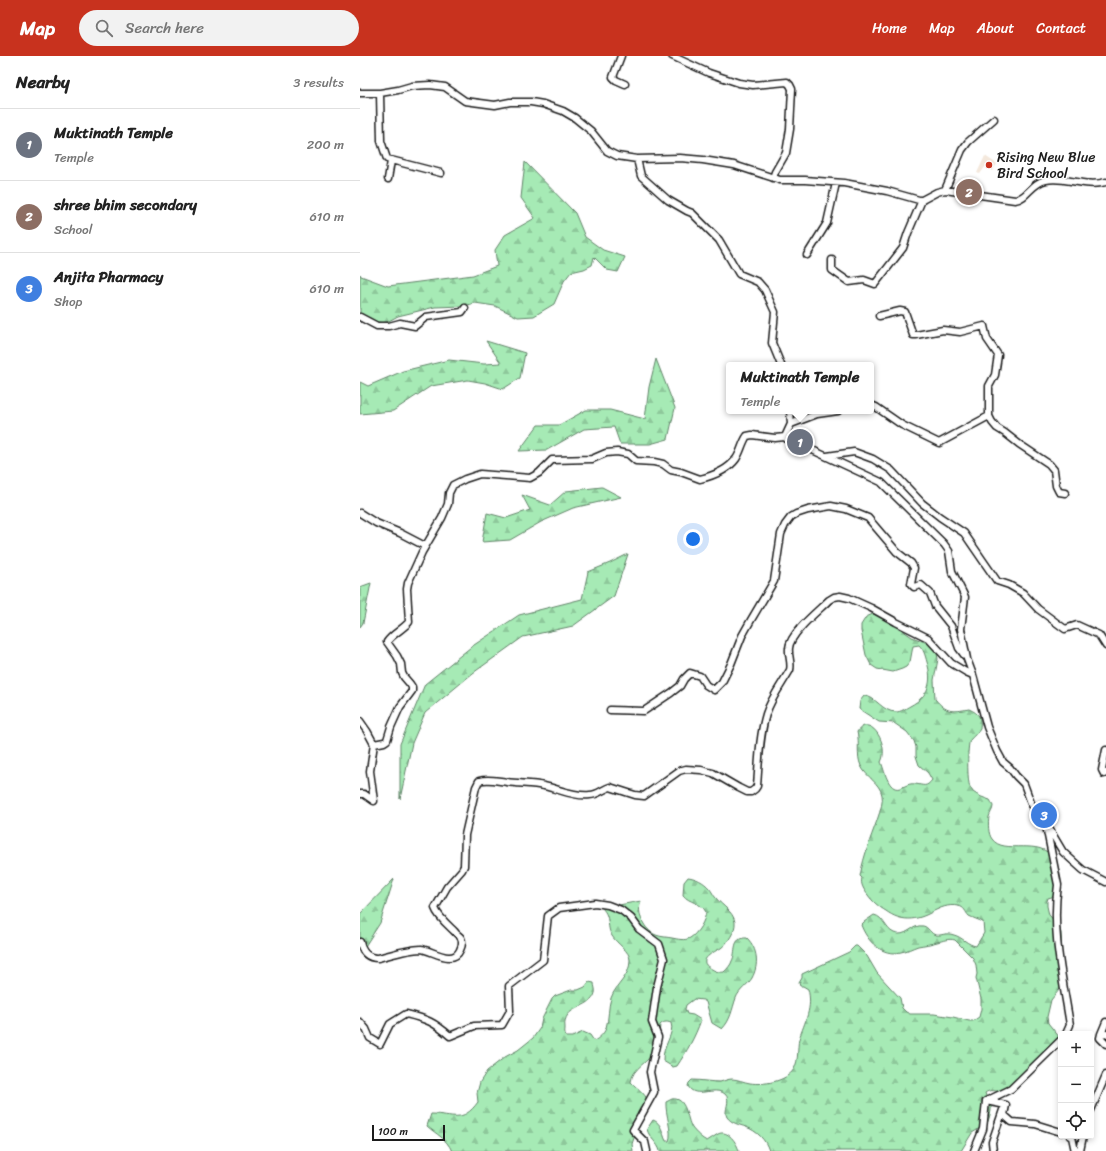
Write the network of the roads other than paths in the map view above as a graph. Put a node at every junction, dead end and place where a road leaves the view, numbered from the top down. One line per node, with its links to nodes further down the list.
1 (621, 56): 3 (street)
2 (672, 56): 10 (street)
3 (625, 84)
4 (360, 93): 5 (street)
5 (380, 93): 7 (street); 8 (street)
6 (994, 119): 14 (street)
7 (637, 159): 10 (street); 21 (street)
8 (391, 161): 9 (street); 11 (street)
9 (441, 173)
10 (773, 178): 13 (street)
11 (388, 179)
12 (1106, 182): 14 (street)
13 (836, 183): 15 (street); 16 (street)
14 (945, 190): 15 (street)
15 (922, 200): 17 (street)
16 (807, 255)
17 (832, 260)
18 (465, 308): 20 (street)
19 (879, 316): 25 (street)
20 (360, 317)
21 (780, 362)
22 (874, 406): 25 (street)
23 (790, 414): 26 (street)
24 (817, 414): 26 (street)
25 (989, 416): 29 (street)
26 (791, 424): 27 (street)
27 (785, 437): 28 (street); 31 (street)
28 (827, 456): 32 (street); 33 (street)
29 (1065, 494)
30 (360, 512): 31 (street)
31 (425, 546): 37 (street)
32 (1106, 646)
33 (967, 659): 34 (street); 35 (street)
34 (973, 675): 41 (street); 43 (street)
35 (610, 710)
36 (360, 721): 37 (street)
37 (374, 744): 40 (street)
38 (1106, 750): 39 (street)
39 (1106, 773)
40 (360, 794)
41 (1044, 820): 42 (street); 46 (street)
42 (1106, 882)
43 (360, 942)
44 (360, 1022): 57 (street)
45 (1106, 1022): 47 (street)
46 (1067, 1031)
47 (1104, 1034): 49 (street)
48 (1058, 1043): 51 (street)
49 (1106, 1044)
50 (1106, 1075): 52 (street)
51 (986, 1101): 53 (street); 58 (street)
52 (1094, 1103)
53 (1006, 1106): 54 (street); 59 (street)
54 (1058, 1131)
55 (1072, 1139): 60 (street)
56 (1082, 1139): 61 (street)
57 (647, 1151)
58 (974, 1151)
59 (993, 1151)
60 (1075, 1151)
61 (1080, 1151)

